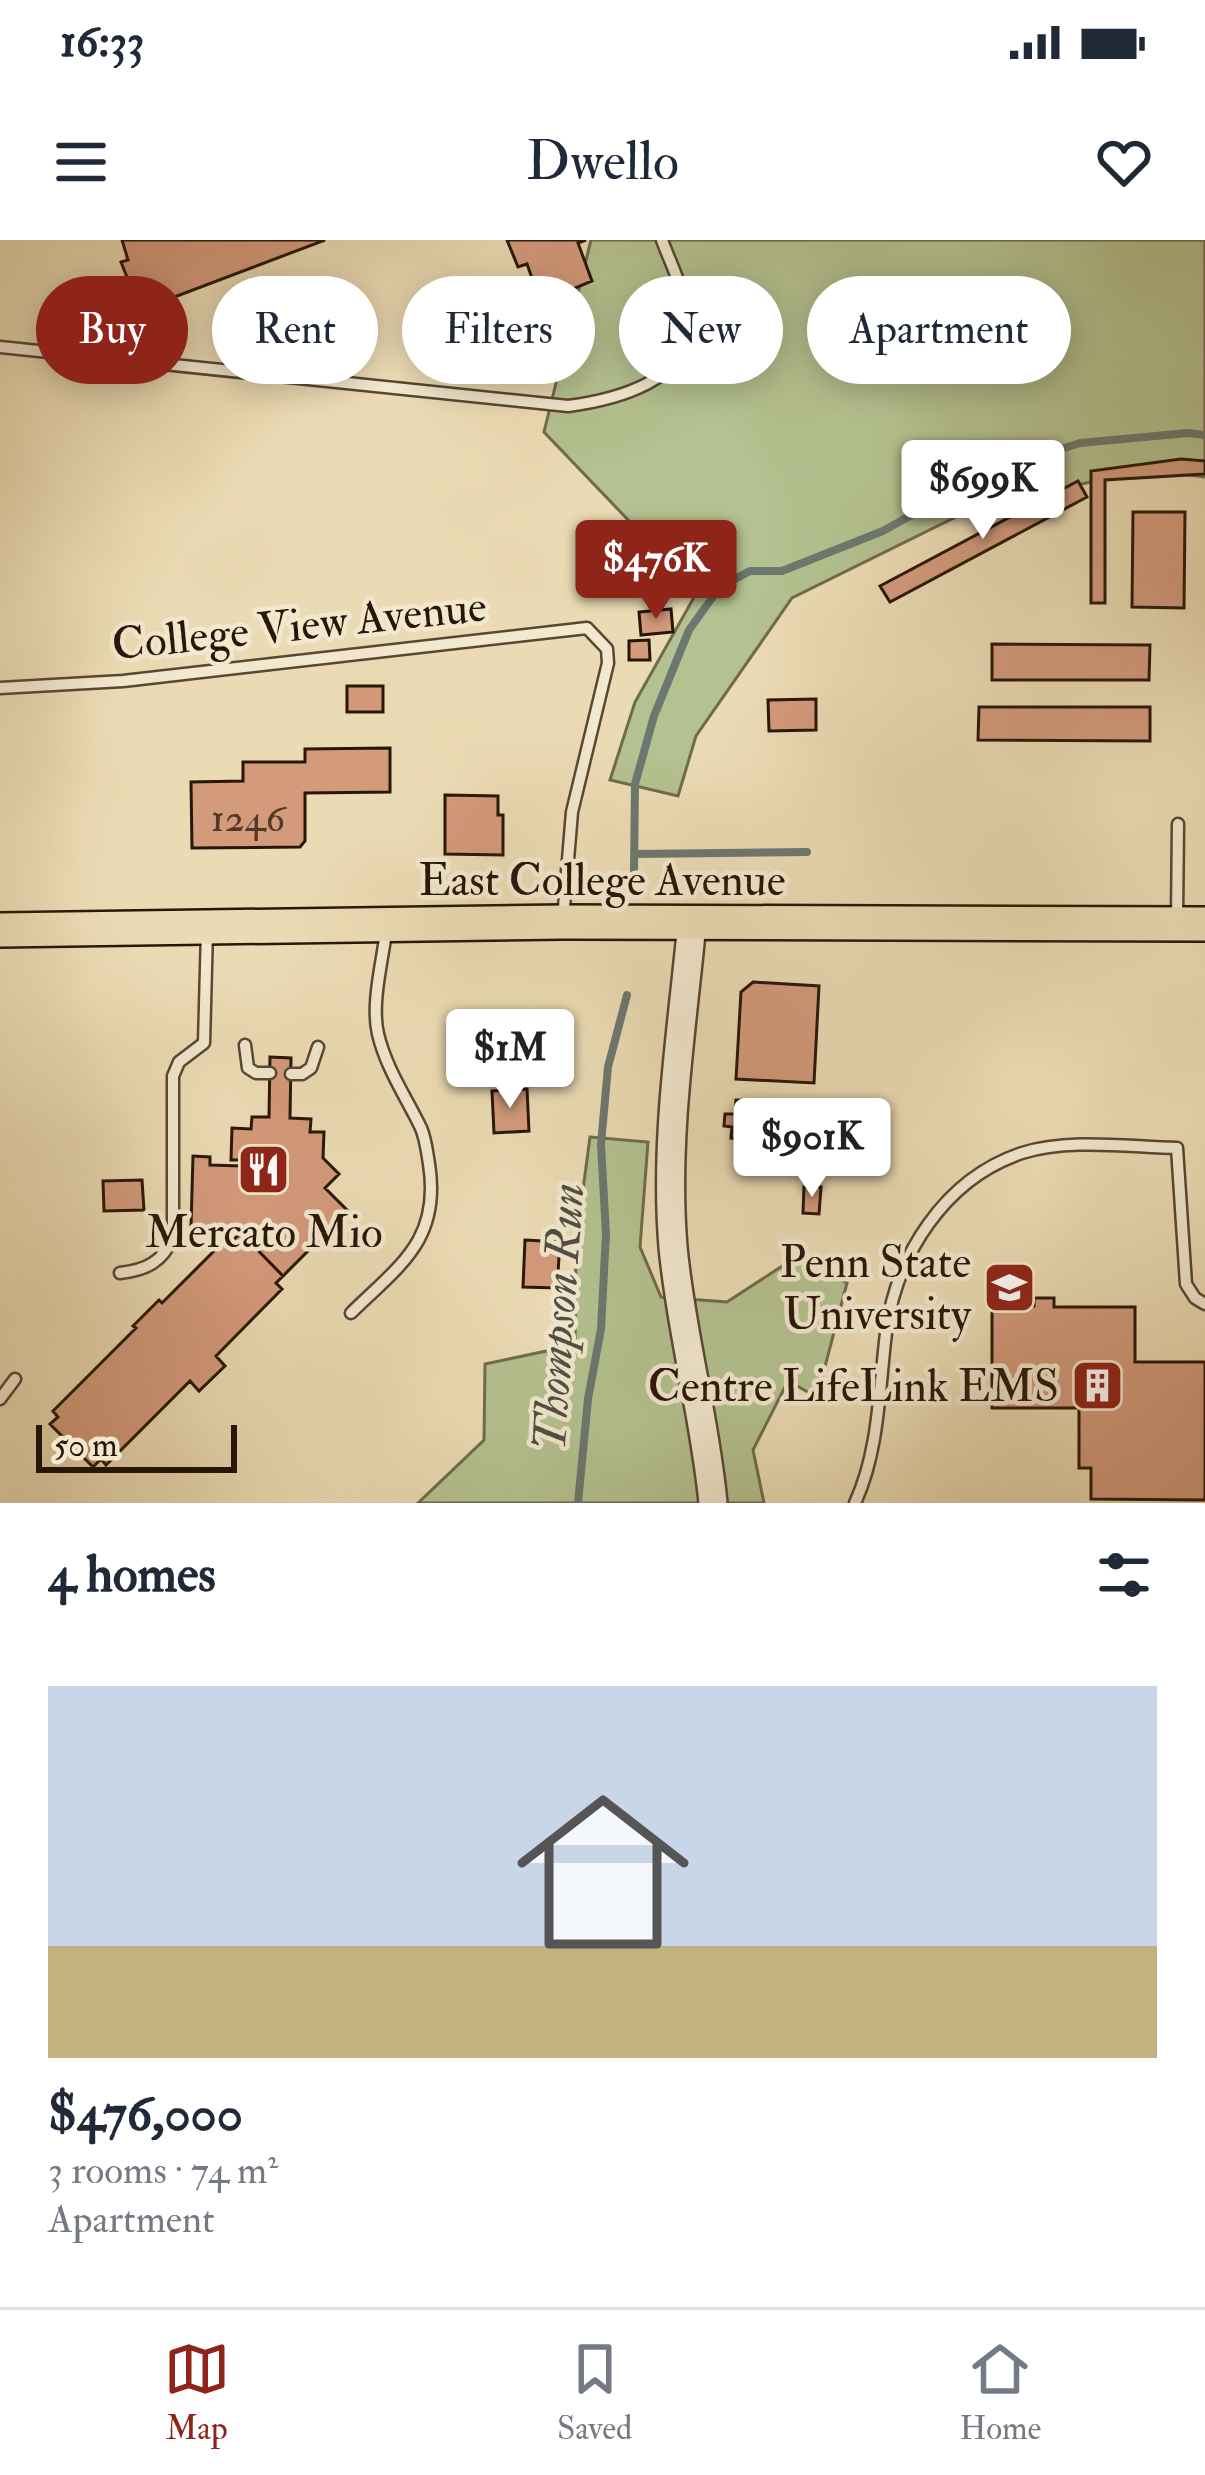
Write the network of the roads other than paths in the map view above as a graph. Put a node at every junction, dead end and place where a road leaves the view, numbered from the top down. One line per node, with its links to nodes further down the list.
1 (662, 240): 2 (lane)
2 (0, 347)
3 (0, 688): 5 (lane, College View Avenue)
4 (1178, 824): 7 (lane)
5 (563, 922): 6 (main road, East College Avenue); 8 (main road, East College Avenue)
6 (692, 923): 7 (main road, East College Avenue); 20 (street)
7 (1191, 923)
8 (386, 925): 9 (main road, East College Avenue); 17 (lane)
9 (207, 927): 10 (main road, East College Avenue); 15 (lane)
10 (0, 930)
11 (245, 1045): 13 (lane)
12 (318, 1047): 14 (lane)
13 (270, 1073)
14 (291, 1073)
15 (120, 1273)
16 (1205, 1304): 21 (lane)
17 (352, 1313)
18 (15, 1379): 19 (lane)
19 (0, 1400)
20 (712, 1503)
21 (855, 1503)

